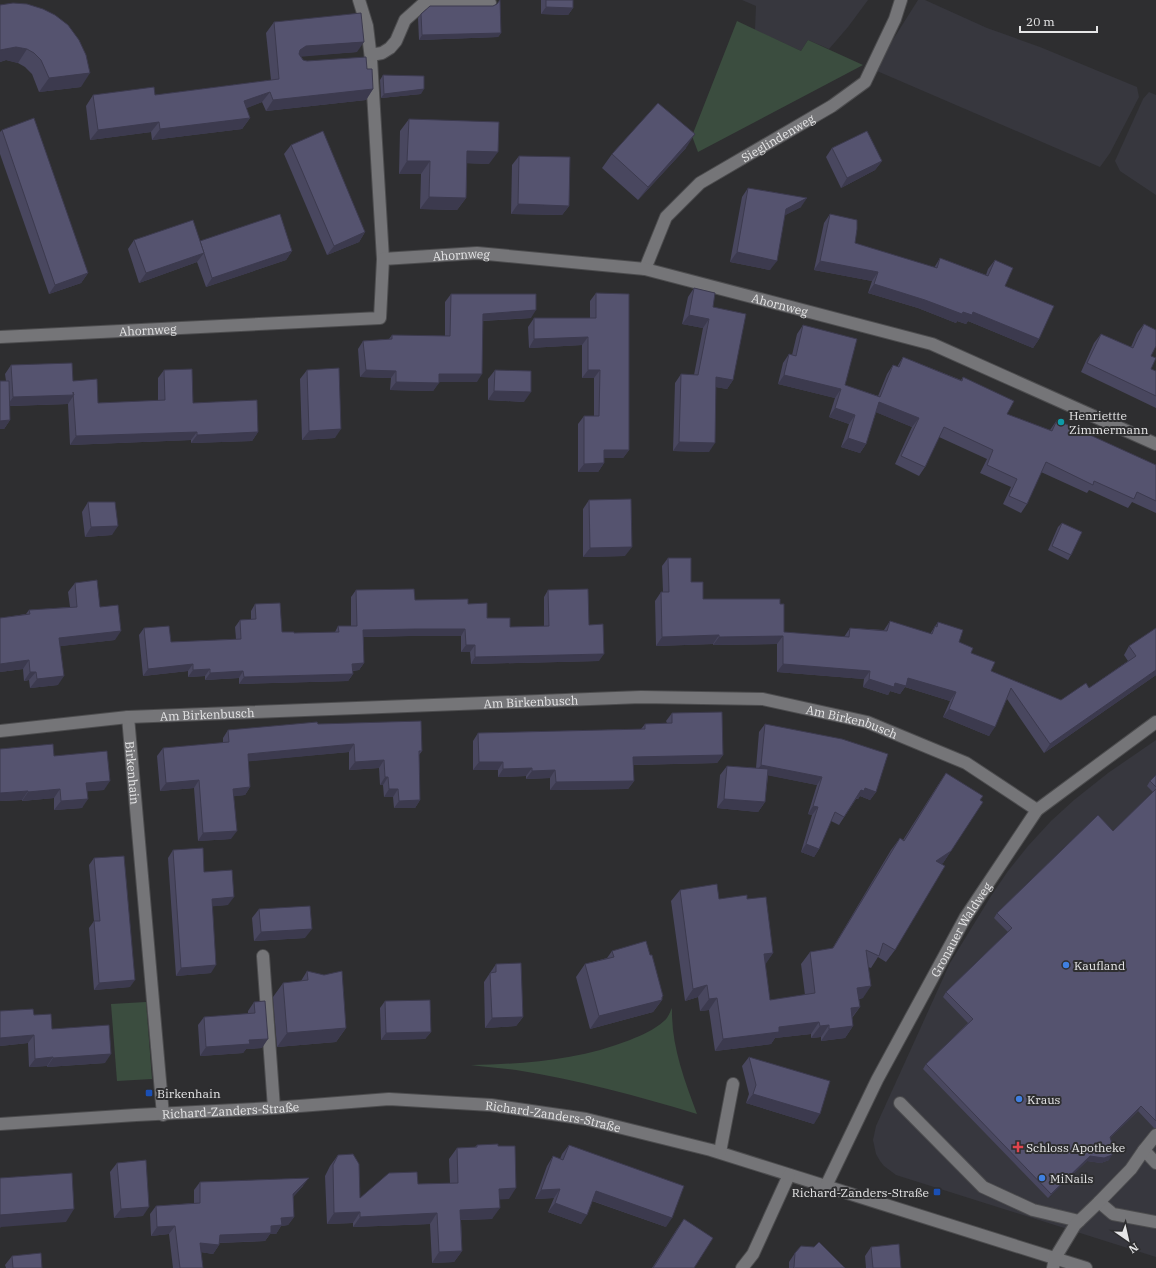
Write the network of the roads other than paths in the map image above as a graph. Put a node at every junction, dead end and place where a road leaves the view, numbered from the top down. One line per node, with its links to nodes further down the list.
1 (359, 0): 4 (street, Ahornweg)
2 (900, 0): 7 (street, Sieglindenweg)
3 (490, 3): 4 (street)
4 (371, 57): 5 (street); 6 (street, Ahornweg)
5 (357, 60)
6 (383, 259): 7 (street, Ahornweg); 8 (street, Ahornweg)
7 (645, 269): 9 (street, Ahornweg)
8 (0, 337)
9 (1156, 444)
10 (128, 717): 12 (street, Am Birkenbusch); 13 (street, Am Birkenbusch); 18 (street, Birkenhain)
11 (1156, 722): 13 (street, Gronauer Waldweg)
12 (0, 731)
13 (1037, 810): 25 (street, Gronauer Waldweg)
14 (264, 956): 17 (street)
15 (733, 1084): 22 (street)
16 (900, 1103): 27 (street)
17 (274, 1108): 18 (street, Richard-Zanders-Straße); 22 (street, Richard-Zanders-Straße)
18 (162, 1115): 19 (street, Richard-Zanders-Straße)
19 (0, 1124)
20 (1156, 1135): 21 (street)
21 (1144, 1150): 23 (street); 26 (street)
22 (720, 1152): 24 (street, Richard-Zanders-Straße)
23 (1156, 1163)
24 (789, 1175): 25 (street, Richard-Zanders-Straße); 30 (street)
25 (826, 1186): 29 (street, Richard-Zanders-Straße)
26 (1099, 1202): 27 (street); 28 (street)
27 (1079, 1221): 29 (street)
28 (1156, 1222)
29 (1054, 1263): 31 (street, Richard-Zanders-Straße)
30 (742, 1268)
31 (1086, 1268)

